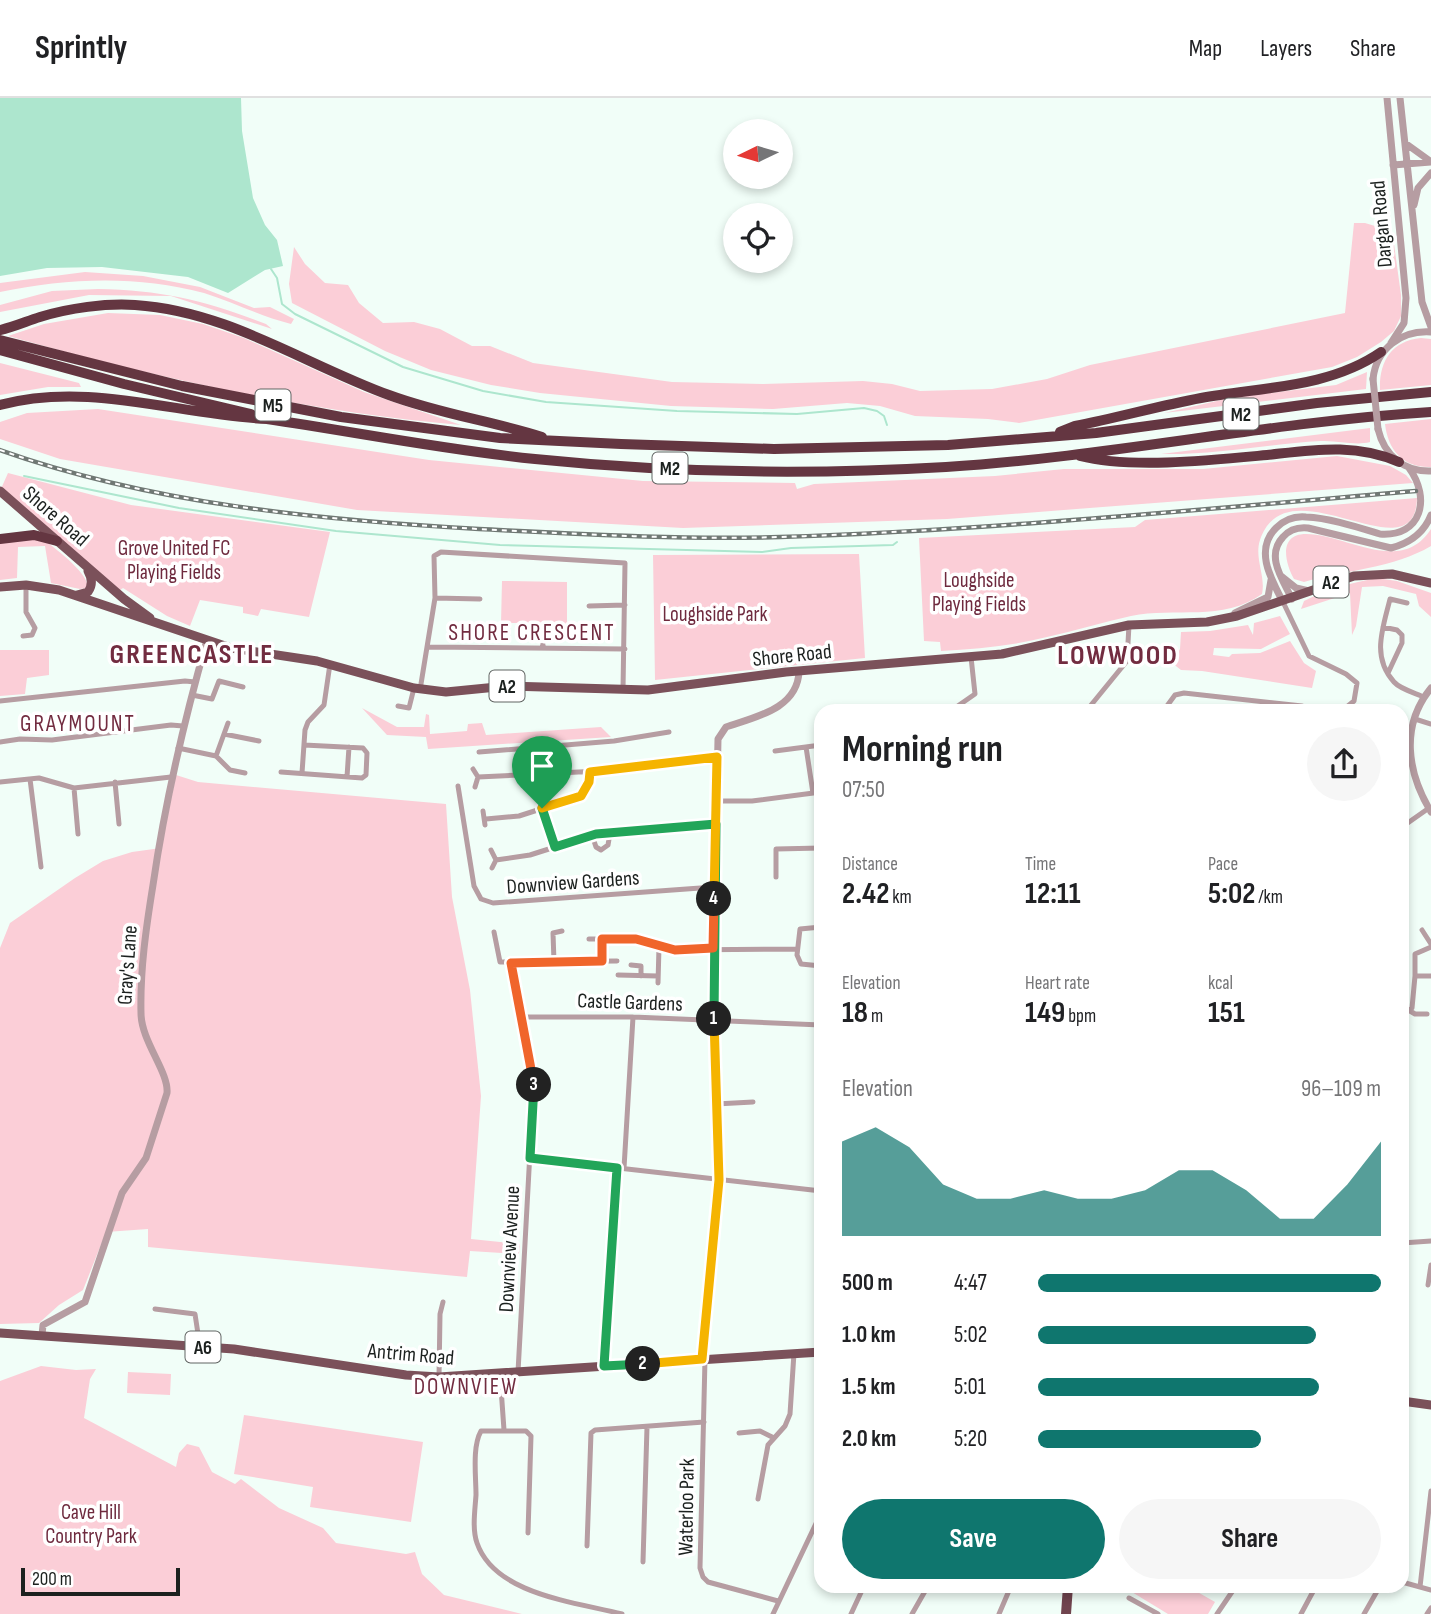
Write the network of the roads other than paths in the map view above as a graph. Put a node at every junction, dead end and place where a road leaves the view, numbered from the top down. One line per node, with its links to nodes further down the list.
1 (1387, 98): 6 (street, Dargan Road)
2 (1400, 98): 3 (street, Dargan Road)
3 (1405, 143): 4 (street); 5 (street, Dargan Road)
4 (1431, 162): 5 (street)
5 (1407, 164): 6 (street); 8 (street, Dargan Road)
6 (1394, 165): 12 (street, Dargan Road)
7 (1431, 173): 8 (street)
8 (1413, 215): 10 (street, Dargan Road)
9 (2, 330): 20 (highway, M2)
10 (1431, 330): 12 (street)
11 (0, 340): 20 (highway, M5)
12 (1391, 343): 14 (street)
13 (0, 350): 18 (highway, M5)
14 (1381, 352): 19 (highway); 22 (street, bridge)
15 (1431, 392): 19 (highway, M2)
16 (0, 407): 18 (highway, M2)
17 (1431, 412): 21 (highway, M2)
18 (267, 419): 21 (highway, M2)
19 (1051, 436): 20 (highway, M2)
20 (552, 440)
21 (1076, 455): 22 (highway)
22 (1404, 465): 23 (street); 30 (street)
23 (1431, 471)
24 (0, 491): 27 (main road, Shore Road / A2)
25 (1431, 515): 29 (street)
26 (0, 539): 27 (highway)
27 (57, 541): 28 (main road, Shore Road / A2)
28 (83, 563): 35 (main road); 43 (main road, Shore Road / A2)
29 (1281, 576): 34 (street); 38 (street)
30 (1271, 578): 38 (street); 42 (street)
31 (1431, 583): 34 (main road, Shore Road / A2)
32 (26, 585): 33 (main road, Shore Road / A2); 35 (main road, Shore Road / A2); 47 (street)
33 (0, 587)
34 (1309, 591): 38 (main road, Shore Road / A2)
35 (76, 595): 43 (main road, Shore Road / A2)
36 (435, 598): 37 (street); 40 (street); 49 (street)
37 (480, 599)
38 (1287, 600): 42 (main road, Shore Road / A2); 70 (street)
39 (1407, 603): 45 (street)
40 (625, 605): 41 (street); 51 (street)
41 (589, 606)
42 (1222, 620): 44 (main road, Shore Road / A2)
43 (154, 621): 48 (main road, Shore Road / A2)
44 (1129, 625): 52 (main road, Shore Road / A2); 67 (street)
45 (1383, 627): 55 (street); 55 (street)
46 (542, 631): 50 (street)
47 (23, 636)
48 (206, 640): 53 (main road, Shore Road / A2); 57 (street, Gray's Lane)
49 (427, 647): 50 (street); 61 (street)
50 (543, 647): 51 (street)
51 (625, 649): 62 (street)
52 (971, 656): 54 (main road, Shore Road / A2); 66 (street)
53 (330, 664): 61 (main road, Shore Road / A2); 80 (street)
54 (799, 671): 62 (main road, Shore Road / A2); 88 (street)
55 (1388, 673): 64 (street)
56 (236, 675): 58 (street)
57 (195, 682): 63 (street, Gray's Lane); 65 (street)
58 (234, 685): 59 (street); 63 (street)
59 (243, 687)
60 (1431, 688): 64 (street)
61 (417, 689): 62 (main road, Shore Road / A2); 71 (street)
62 (624, 690)
63 (192, 695): 75 (street, Gray's Lane)
64 (1423, 697): 72 (street)
65 (0, 701)
66 (961, 704)
67 (1092, 704)
68 (1168, 704): 69 (street)
69 (1284, 704)
70 (1350, 704)
71 (398, 706)
72 (1415, 719): 74 (street); 106 (street)
73 (228, 723): 77 (street)
74 (1431, 724)
75 (183, 726): 79 (street); 84 (street, Gray's Lane)
76 (668, 732): 86 (street)
77 (224, 734): 78 (street); 87 (street)
78 (259, 741)
79 (0, 742)
80 (304, 744): 82 (street); 93 (street)
81 (814, 746): 83 (street)
82 (349, 747): 95 (street); 95 (street)
83 (806, 747): 85 (street); 103 (street)
84 (178, 748): 87 (street); 94 (street, Gray's Lane)
85 (775, 751)
86 (480, 752)
87 (216, 756): 92 (street)
88 (717, 757): 91 (street); 104 (street)
89 (473, 769): 96 (street)
90 (281, 772): 93 (street)
91 (590, 772): 96 (street); 105 (street)
92 (245, 773)
93 (302, 773): 95 (street)
94 (171, 777): 99 (street); 161 (street, Gray's Lane)
95 (347, 777)
96 (478, 777): 101 (street)
97 (30, 779): 98 (street); 102 (street); 118 (street)
98 (0, 782)
99 (115, 782): 102 (street); 109 (street)
100 (458, 786): 121 (street, Downview Gardens)
101 (475, 787)
102 (74, 788): 112 (street)
103 (813, 793): 104 (street)
104 (717, 801): 110 (street)
105 (542, 808): 107 (street); 114 (street)
106 (1430, 810): 108 (street)
107 (484, 811)
108 (1409, 823)
109 (120, 824)
110 (716, 824): 111 (street); 121 (street)
111 (610, 833): 113 (street); 113 (street)
112 (78, 834)
113 (592, 835): 114 (street)
114 (555, 847): 117 (street)
115 (814, 848): 120 (street)
116 (491, 850): 117 (street)
117 (496, 859): 119 (street)
118 (41, 867)
119 (492, 868)
120 (776, 877)
121 (714, 887): 130 (street)
122 (814, 928): 131 (street)
123 (1422, 930): 128 (street)
124 (562, 931): 134 (street)
125 (494, 932): 135 (street)
126 (589, 939): 127 (street)
127 (602, 939): 129 (street); 132 (street)
128 (1431, 945): 140 (street)
129 (659, 947): 130 (street); 139 (street)
130 (713, 948): 131 (street); 146 (street)
131 (797, 949): 137 (street)
132 (602, 961): 133 (street); 134 (street)
133 (617, 961)
134 (554, 962): 135 (street)
135 (511, 963): 144 (street, Downview Avenue)
136 (631, 965): 139 (street)
137 (814, 965)
138 (618, 975): 139 (street)
139 (641, 976)
140 (1415, 976): 141 (street); 142 (street)
141 (1431, 976)
142 (1410, 1011): 143 (street)
143 (1427, 1014)
144 (523, 1017): 145 (street, Castle Gardens); 150 (street, Downview Avenue)
145 (633, 1017): 146 (street, Castle Gardens); 151 (street)
146 (714, 1020): 147 (street, Castle Gardens); 149 (street)
147 (814, 1025)
148 (753, 1102): 149 (street)
149 (716, 1104): 152 (street)
150 (530, 1158): 151 (street); 167 (street, Downview Avenue)
151 (621, 1168): 152 (street); 166 (street)
152 (719, 1180): 153 (street); 165 (street)
153 (814, 1190)
154 (1431, 1241): 155 (street)
155 (1409, 1243)
156 (1431, 1265): 157 (street)
157 (1428, 1285)
158 (443, 1302): 169 (street)
159 (155, 1308): 162 (street)
160 (0, 1333): 161 (main road, Antrim Road / A6)
161 (42, 1335): 162 (main road, Antrim Road / A6)
162 (200, 1347): 169 (main road, Antrim Road / A6)
163 (814, 1352): 164 (main road, Antrim Road / A6)
164 (794, 1353): 165 (main road, Antrim Road / A6); 176 (street)
165 (703, 1359): 166 (main road, Antrim Road / A6); 172 (street, Waterloo Park)
166 (604, 1366): 167 (main road, Antrim Road / A6)
167 (518, 1372): 168 (main road, Antrim Road / A6)
168 (500, 1374): 169 (main road, Antrim Road / A6); 174 (street)
169 (439, 1377)
170 (1409, 1402): 171 (main road)
171 (1431, 1405)
172 (704, 1422): 173 (street); 197 (street, Waterloo Park)
173 (647, 1427): 184 (street); 185 (street)
174 (504, 1430): 183 (street); 199 (street)
175 (739, 1433): 176 (street)
176 (772, 1437): 177 (street)
177 (761, 1478): 178 (street); 180 (street)
178 (771, 1480)
179 (1431, 1492): 181 (street)
180 (758, 1499)
181 (1430, 1508): 187 (street)
182 (814, 1527): 197 (street)
183 (528, 1533)
184 (587, 1546)
185 (643, 1562)
186 (1409, 1584): 187 (street)
187 (1420, 1587): 188 (street)
188 (1431, 1590)
189 (861, 1593): 201 (street)
190 (924, 1593): 202 (street)
191 (1009, 1593): 203 (street)
192 (1064, 1593): 204 (highway)
193 (1231, 1593): 206 (street)
194 (1312, 1593): 207 (street)
195 (1376, 1593): 208 (street)
196 (1129, 1598): 205 (street)
197 (778, 1601): 200 (street)
198 (1431, 1608): 209 (street)
199 (622, 1614)
200 (773, 1614)
201 (851, 1614)
202 (912, 1614)
203 (999, 1614)
204 (1066, 1614)
205 (1158, 1614)
206 (1217, 1614)
207 (1301, 1614)
208 (1364, 1614)
209 (1427, 1614)

